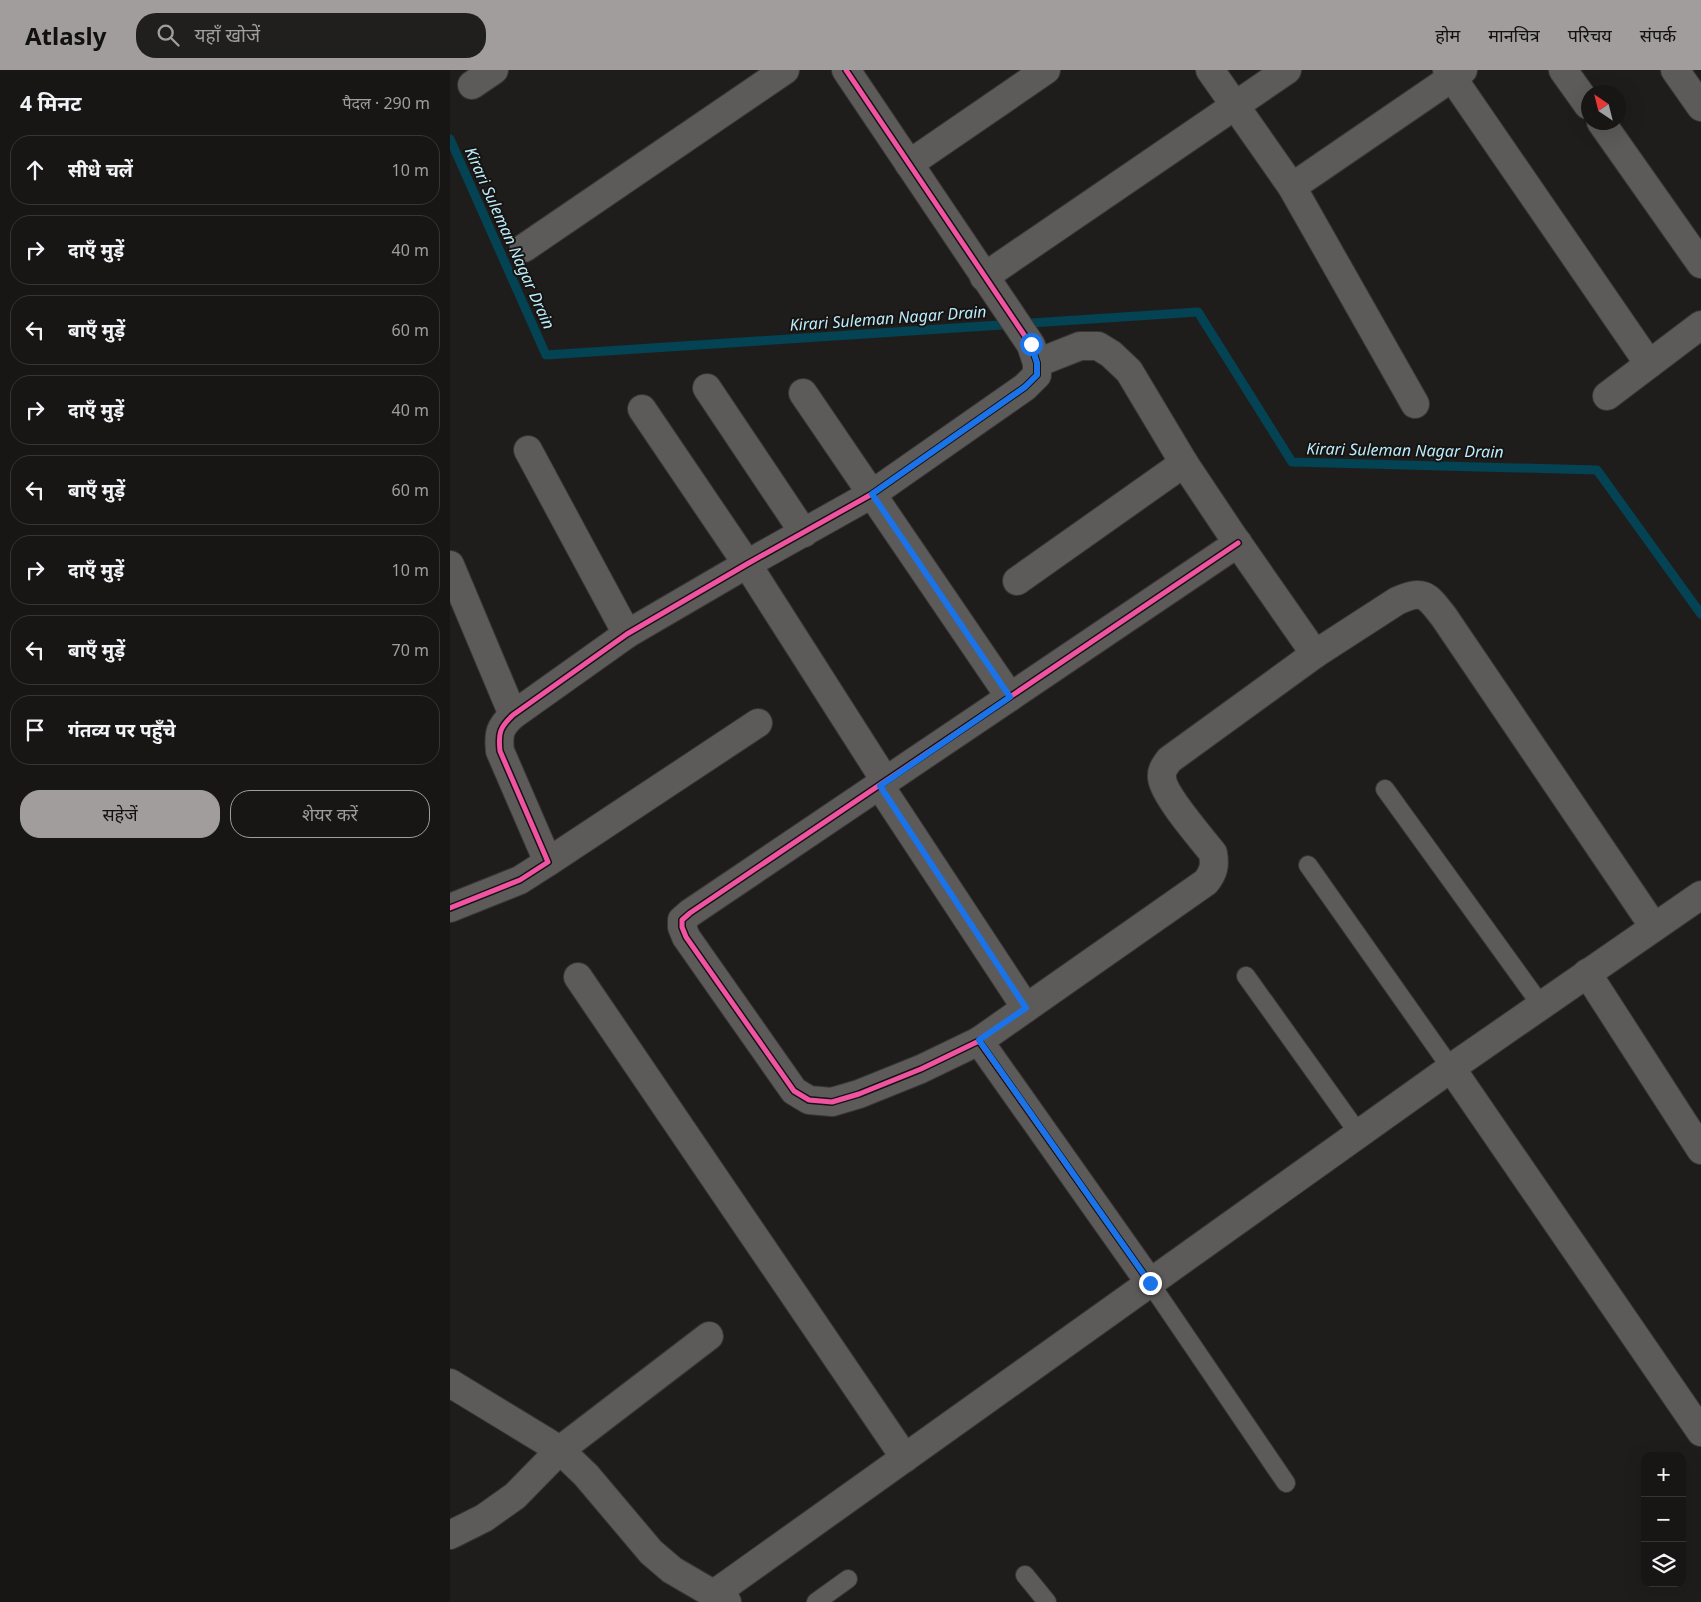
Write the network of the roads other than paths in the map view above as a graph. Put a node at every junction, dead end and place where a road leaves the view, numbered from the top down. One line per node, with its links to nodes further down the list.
1 (494, 70): 10 (street)
2 (786, 70): 17 (street)
3 (846, 70): 15 (street)
4 (1046, 70): 15 (street)
5 (1210, 70): 12 (street)
6 (1287, 70): 12 (street)
7 (1563, 70): 11 (street)
8 (1454, 72): 16 (street); 22 (street)
9 (1687, 75): 13 (street)
10 (472, 85)
11 (1581, 95)
12 (1235, 105): 16 (street); 19 (street)
13 (1701, 107)
14 (1607, 130): 18 (street)
15 (909, 164): 19 (street)
16 (1292, 187): 26 (street)
17 (524, 248)
18 (1701, 264)
19 (990, 286): 21 (street)
20 (1701, 325): 22 (street)
21 (1034, 354): 29 (street); 30 (street)
22 (1649, 364): 25 (street)
23 (707, 388): 31 (street)
24 (803, 393): 30 (street)
25 (1606, 396)
26 (1415, 404)
27 (642, 409): 33 (street)
28 (528, 450): 36 (street)
29 (1184, 463): 32 (street); 35 (street)
30 (872, 494): 31 (street); 38 (street)
31 (804, 533): 33 (street)
32 (1238, 543): 37 (street); 38 (street)
33 (747, 564): 36 (street); 41 (street)
34 (450, 565): 39 (street)
35 (1017, 581)
36 (627, 634): 39 (street)
37 (1315, 654): 47 (street); 52 (street)
38 (1010, 697): 41 (street)
39 (513, 715): 43 (street)
40 (758, 723): 43 (street)
41 (883, 784): 52 (street); 53 (street)
42 (1385, 789): 51 (lane)
43 (548, 862): 46 (street)
44 (1308, 865): 54 (lane)
45 (1701, 894): 47 (street)
46 (450, 908)
47 (1654, 927): 48 (street)
48 (1587, 973): 51 (street); 56 (street)
49 (1246, 976): 55 (lane)
50 (578, 977): 62 (street)
51 (1541, 1005): 54 (street)
52 (1026, 1008): 53 (street)
53 (979, 1040): 57 (street)
54 (1451, 1068): 55 (street); 60 (street)
55 (1359, 1134): 57 (street)
56 (1701, 1150)
57 (1150, 1283): 62 (street); 63 (lane)
58 (709, 1336): 61 (street)
59 (450, 1383): 61 (street)
60 (1701, 1432)
61 (560, 1450): 64 (street); 67 (street)
62 (905, 1458): 67 (street)
63 (1286, 1483)
64 (450, 1535)
65 (1025, 1575): 69 (lane)
66 (848, 1580): 68 (lane)
67 (720, 1598)
68 (816, 1602)
69 (1047, 1602)

